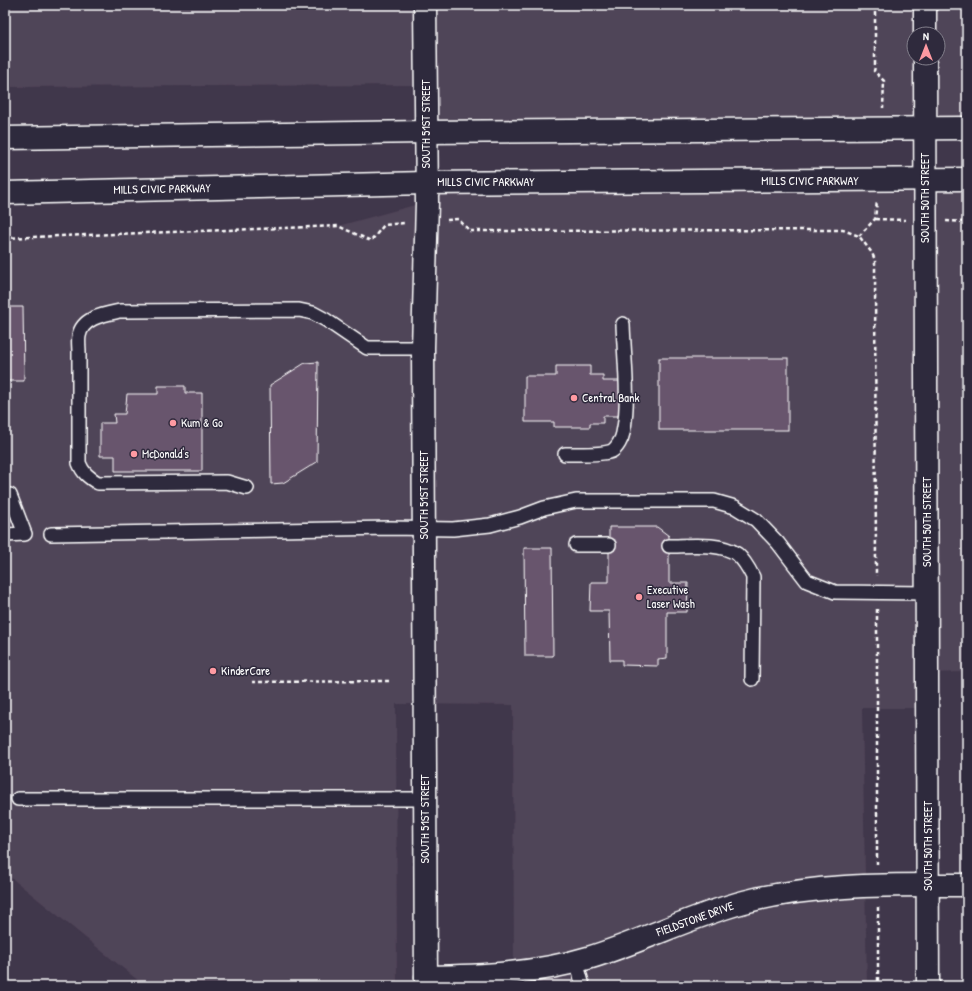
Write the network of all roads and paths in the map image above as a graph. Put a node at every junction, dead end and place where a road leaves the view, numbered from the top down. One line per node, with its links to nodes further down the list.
1 (425, 5): 9 (main road, SOUTH 51ST STREET)
2 (875, 5): 6 (path)
3 (925, 5): 4 (main road)
4 (925, 26)
5 (925, 66): 7 (main road, SOUTH 50TH STREET)
6 (884, 81)
7 (925, 128): 8 (main road); 9 (main road); 12 (main road, SOUTH 50TH STREET)
8 (967, 128)
9 (426, 132): 10 (main road); 13 (main road, SOUTH 51ST STREET)
10 (5, 138)
11 (967, 179): 12 (main road, MILLS CIVIC PARKWAY)
12 (925, 180): 13 (main road, MILLS CIVIC PARKWAY); 30 (main road, SOUTH 50TH STREET)
13 (426, 182): 14 (main road, MILLS CIVIC PARKWAY); 20 (main road, SOUTH 51ST STREET)
14 (5, 193)
15 (458, 219): 16 (path)
16 (875, 219)
17 (384, 225): 18 (path)
18 (5, 238)
19 (623, 324): 21 (lane)
20 (423, 348): 22 (lane); 24 (main road, SOUTH 51ST STREET)
21 (566, 454)
22 (247, 488)
23 (10, 495): 26 (lane)
24 (424, 528): 25 (lane); 30 (lane); 35 (main road, SOUTH 51ST STREET)
25 (51, 534)
26 (5, 535)
27 (576, 545): 28 (lane)
28 (609, 545)
29 (669, 546): 31 (lane)
30 (927, 593): 36 (main road, SOUTH 50TH STREET)
31 (752, 679)
32 (390, 681): 33 (path)
33 (252, 682)
34 (18, 799): 35 (lane)
35 (425, 799): 39 (main road, SOUTH 51ST STREET)
36 (928, 885): 37 (main road, FIELDSTONE DRIVE); 38 (main road, FIELDSTONE DRIVE); 41 (main road, SOUTH 50TH STREET)
37 (967, 885)
38 (576, 961): 39 (main road, FIELDSTONE DRIVE); 40 (lane)
39 (426, 981)
40 (583, 986)
41 (928, 986)

